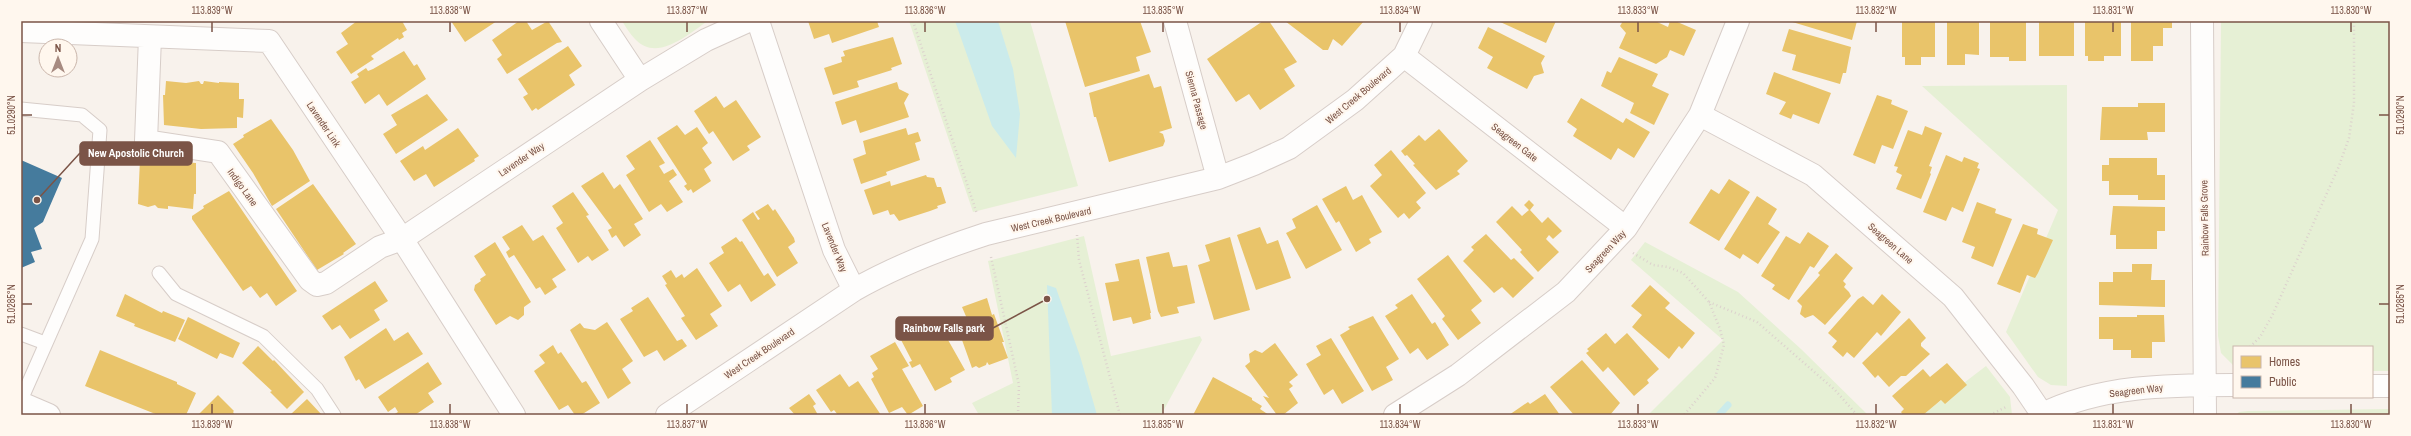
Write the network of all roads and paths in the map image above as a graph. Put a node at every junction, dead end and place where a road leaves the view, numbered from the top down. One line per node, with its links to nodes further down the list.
1 (601, 21): 13 (street)
2 (748, 21): 13 (street, Lavender Way)
3 (758, 21): 24 (street, Lavender Way)
4 (913, 21): 17 (path)
5 (1175, 21): 16 (street, Sienna Passage)
6 (1421, 21): 12 (street, West Creek Boulevard)
7 (1738, 21): 15 (street, Seagreen Way)
8 (2202, 21): 29 (street, Rainbow Falls Grove)
9 (2354, 21): 28 (path)
10 (21, 31): 11 (street, Lavender Link)
11 (150, 37): 20 (street, Lavender Link); 20 (street, Indigo Lane)
12 (1404, 56): 16 (street, West Creek Boulevard); 18 (street, Seagreen Gate)
13 (640, 80): 20 (street, Lavender Way)
14 (21, 109): 27 (lane)
15 (1700, 116): 18 (street, Seagreen Way); 46 (street, Seagreen Lane)
16 (1218, 178): 24 (street, West Creek Boulevard)
17 (978, 216)
18 (1626, 228): 42 (street, Seagreen Way)
19 (1077, 235): 41 (path)
20 (402, 239): 38 (street, Lavender Link)
21 (1632, 252): 25 (path)
22 (991, 257): 40 (path)
23 (159, 273): 37 (lane)
24 (854, 290): 39 (street, West Creek Boulevard)
25 (1709, 302): 43 (path); 44 (path)
26 (21, 334): 27 (lane)
27 (45, 344): 33 (lane)
28 (2251, 346)
29 (2205, 385): 30 (street, Seagreen Way); 46 (street, Seagreen Way); 47 (street, Rainbow Falls Grove)
30 (2233, 385)
31 (2373, 386): 32 (street)
32 (2390, 386)
33 (21, 400)
34 (21, 403): 36 (street)
35 (2006, 407): 45 (path)
36 (49, 415)
37 (334, 415)
38 (514, 415)
39 (667, 415)
40 (1018, 415)
41 (1120, 415)
42 (1394, 415)
43 (1684, 415)
44 (1857, 415)
45 (1990, 415)
46 (2042, 415)
47 (2205, 415)

